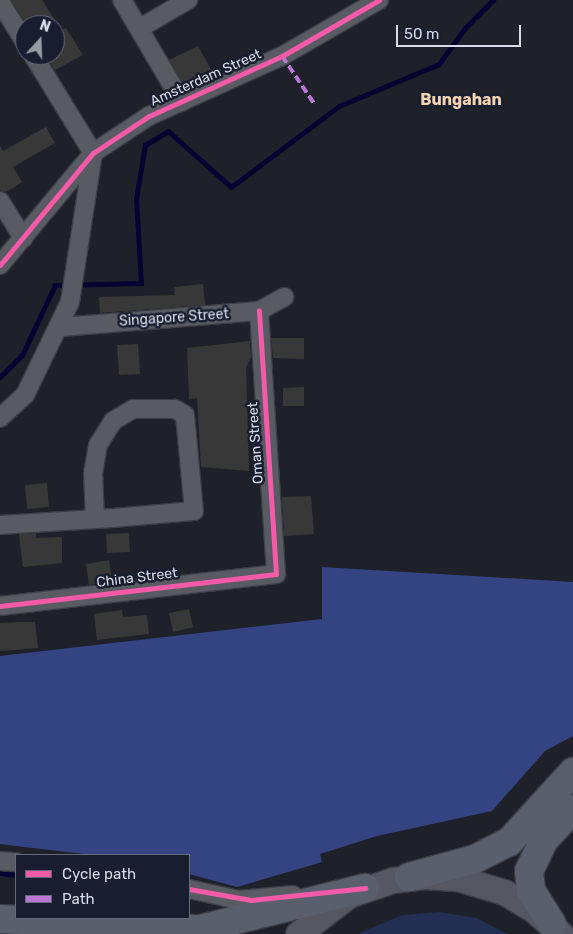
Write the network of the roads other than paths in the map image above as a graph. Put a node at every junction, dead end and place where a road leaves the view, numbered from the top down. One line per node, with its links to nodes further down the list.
1 (122, 0): 6 (street)
2 (188, 0): 6 (street)
3 (379, 0): 8 (street, Amsterdam Street)
4 (0, 2): 5 (street)
5 (15, 26)
6 (140, 28): 8 (street)
7 (39, 65): 9 (street)
8 (182, 102): 9 (street, Amsterdam Street)
9 (93, 153): 11 (street, Amsterdam Street); 15 (street)
10 (0, 200): 11 (street)
11 (24, 238): 12 (street, Amsterdam Street)
12 (0, 265)
13 (284, 297): 14 (street, Singapore Street)
14 (260, 312): 15 (street, Singapore Street); 19 (street, Oman Street)
15 (60, 327): 16 (street)
16 (0, 418)
17 (95, 519): 17 (street); 18 (street)
18 (0, 525)
19 (276, 574): 20 (street, China Street)
20 (0, 606)
21 (573, 772): 25 (highway)
22 (573, 809): 29 (highway)
23 (0, 861): 24 (street)
24 (15, 862)
25 (409, 877): 26 (main road); 29 (main road)
26 (365, 888): 27 (street); 28 (highway); 30 (main road)
27 (190, 889)
28 (0, 919)
29 (561, 931)
30 (298, 934)

